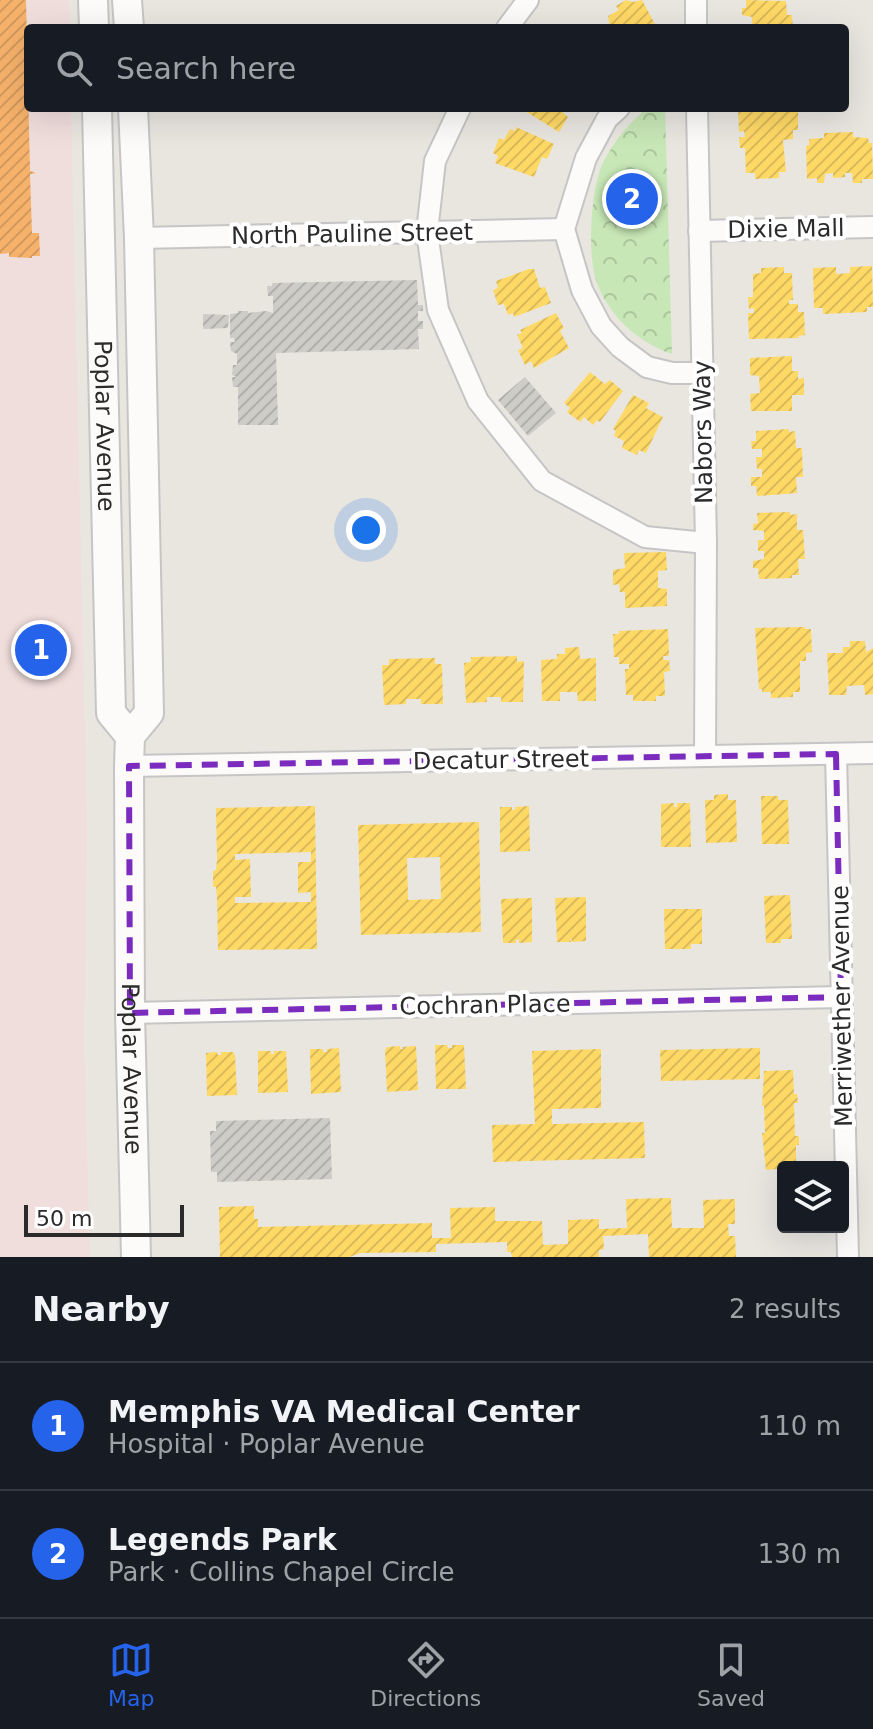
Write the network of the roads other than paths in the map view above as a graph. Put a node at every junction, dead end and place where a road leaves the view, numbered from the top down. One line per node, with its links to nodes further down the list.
1 (93, 0): 5 (main road)
2 (127, 0): 6 (main road)
3 (528, 0): 7 (street)
4 (696, 0): 8 (street)
5 (94, 24)
6 (129, 24)
7 (510, 24)
8 (696, 24)
9 (97, 112): 21 (main road, Poplar Avenue)
10 (133, 112): 18 (main road, Poplar Avenue)
11 (458, 112): 17 (street)
12 (615, 112): 15 (street)
13 (697, 112): 16 (street, Nabors Way)
14 (873, 227): 16 (street, Dixie Mall)
15 (564, 229): 17 (street, North Pauline Street); 19 (street)
16 (699, 231): 19 (street, Nabors Way)
17 (427, 232): 18 (street, North Pauline Street); 20 (street)
18 (139, 238): 21 (main road, Poplar Avenue)
19 (702, 373): 20 (street, Nabors Way)
20 (706, 543): 24 (street, Nabors Way)
21 (130, 736): 25 (main road, Poplar Avenue)
22 (873, 753): 23 (street, Decatur Street)
23 (836, 754): 24 (street, Decatur Street); 26 (street, Merriwether Avenue)
24 (705, 756): 25 (street, Decatur Street)
25 (129, 766): 27 (main road, Poplar Avenue)
26 (841, 997): 27 (street, Cochran Place); 29 (street, Merriwether Avenue)
27 (130, 1013): 28 (main road, Poplar Avenue)
28 (136, 1257)
29 (848, 1257)

